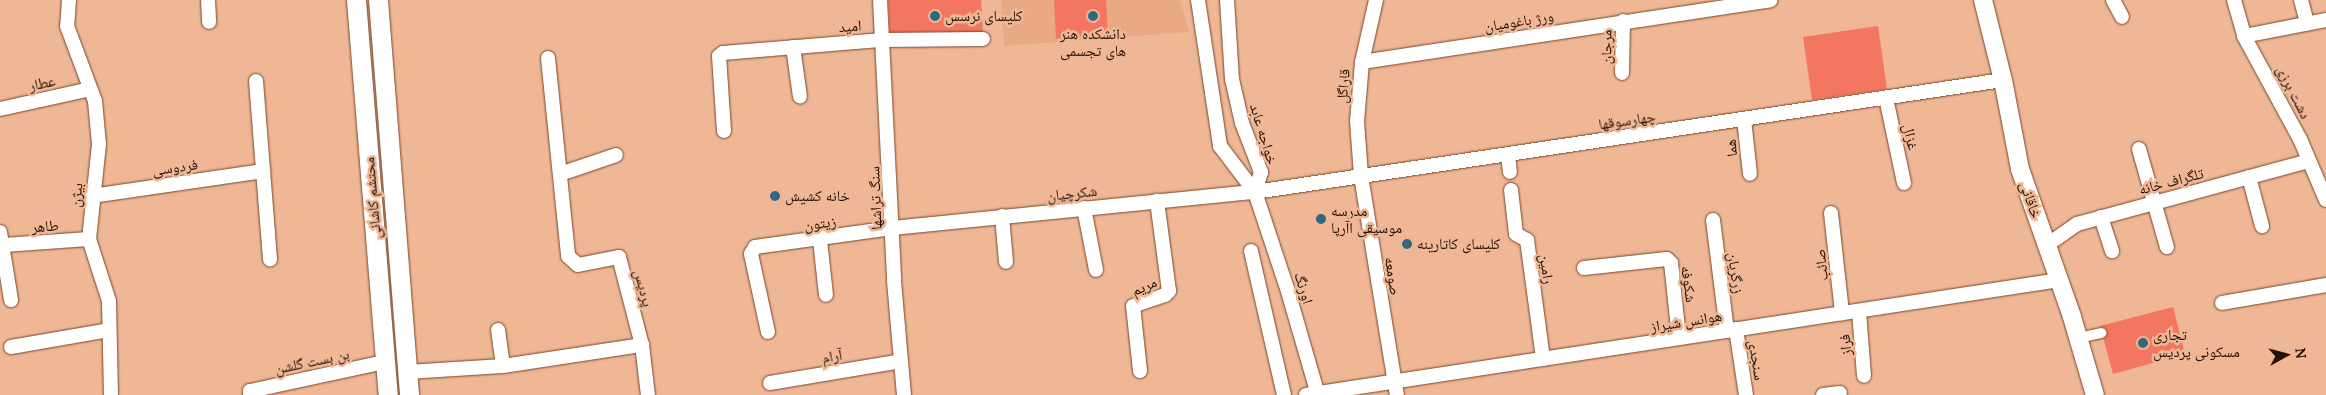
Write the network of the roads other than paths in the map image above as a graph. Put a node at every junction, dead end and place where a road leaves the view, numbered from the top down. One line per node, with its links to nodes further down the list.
1 (69, 0): 29 (street, بیژن)
2 (208, 0): 18 (street)
3 (356, 0): 75 (main road, محتشم کاشانی)
4 (378, 0): 73 (main road, محتشم کاشانی)
5 (880, 0): 22 (street, سنگ تراشها)
6 (1198, 0): 47 (street)
7 (1227, 0): 47 (street, خواجه عابد)
8 (1376, 0): 25 (street, قاراگل)
9 (1770, 0): 14 (street, ورژ باغومیان)
10 (1983, 0): 27 (street, خاقانی)
11 (2113, 0): 15 (street)
12 (2234, 0): 20 (street, دشت برزی)
13 (2301, 0): 19 (street)
14 (1715, 4): 17 (street, ورژ باغومیان)
15 (2122, 16)
16 (2326, 20): 19 (street)
17 (1623, 21): 25 (street, ورژ باغومیان); 26 (street, مرجان)
18 (209, 22)
19 (2307, 24): 20 (street)
20 (2244, 36): 38 (street, دشت برزی)
21 (983, 39): 22 (street, امید)
22 (882, 40): 23 (street, امید); 58 (street, سنگ تراشها)
23 (793, 47): 30 (street); 34 (street, امید)
24 (548, 58): 41 (street, پردیس)
25 (1362, 62): 43 (street, قاراگل)
26 (1622, 74)
27 (2004, 80): 31 (street, چهارسوقها); 62 (street, خاقانی)
28 (256, 81): 39 (street)
29 (90, 89): 32 (street, عطار); 48 (street, بیژن)
30 (800, 97)
31 (1886, 98): 33 (street, چهارسوقها); 45 (street, غزال)
32 (0, 109)
33 (1744, 119): 36 (street, چهارسوقها); 42 (street, هما)
34 (724, 131)
35 (2139, 149): 51 (street)
36 (1508, 154): 40 (street); 43 (street, چهارسوقها)
37 (616, 155): 41 (street)
38 (2309, 161): 44 (street, تلگراف خانه); 49 (street, دشت برزی)
39 (263, 171): 48 (street, فردوسی); 66 (street)
40 (1510, 172)
41 (560, 174): 86 (street, پردیس)
42 (1750, 174)
43 (1361, 176): 47 (street, چهارسوقها); 96 (street, صومعه)
44 (2249, 177): 51 (street, تلگراف خانه); 57 (street)
45 (1904, 183)
46 (1511, 190): 88 (street, رامین)
47 (1255, 192): 50 (street, شکرچیان); 105 (street, اورنگ)
48 (92, 196): 60 (street, بیژن)
49 (2326, 200)
50 (1157, 201): 52 (street, شکرچیان); 92 (street, مریم)
51 (2153, 201): 55 (street, تلگراف خانه); 63 (street)
52 (1084, 208): 54 (street, شکرچیان); 69 (street)
53 (1831, 213): 78 (street, صائب)
54 (1002, 216): 58 (street, شکرچیان); 67 (street)
55 (2101, 217): 62 (street, تلگراف خانه); 65 (street)
56 (1712, 220): 81 (street, زرگریان)
57 (2262, 226)
58 (892, 228): 61 (street, زیتون); 89 (street, سنگ تراشها)
59 (2, 239): 60 (street, طاهر); 74 (street)
60 (89, 239): 79 (street, بیژن)
61 (820, 240): 72 (street); 82 (street, زیتون)
62 (2047, 245): 70 (street, خاقانی)
63 (2167, 247)
64 (1251, 251): 104 (street)
65 (2112, 252)
66 (270, 259)
67 (1006, 262)
68 (1584, 268): 84 (street, شکوفه)
69 (1096, 270)
70 (2059, 280): 77 (street, هوانس شیراز); 85 (street, خاقانی)
71 (2326, 285): 76 (street)
72 (826, 295)
73 (401, 299): 75 (main road); 93 (main road, محتشم کاشانی)
74 (11, 300)
75 (380, 301): 90 (main road, محتشم کاشانی)
76 (2222, 303)
77 (1859, 311): 78 (street, هوانس شیراز); 94 (street, فراز)
78 (1842, 313): 81 (street, هوانس شیراز)
79 (110, 330): 87 (street); 98 (street, بیژن)
80 (498, 330): 91 (street)
81 (1732, 330): 84 (street, هوانس شیراز); 106 (street, سنجدی)
82 (768, 332)
83 (2102, 333): 85 (street)
84 (1679, 338): 88 (street, هوانس شیراز)
85 (2078, 338): 108 (street, خاقانی)
86 (642, 345): 91 (street); 102 (street)
87 (11, 347)
88 (1543, 359): 96 (street, هوانس شیراز)
89 (901, 361): 95 (street, آرام); 103 (street, سنگ تراشها)
90 (384, 362): 99 (street, بن بست گلشن); 100 (main road, محتشم کاشانی)
91 (503, 366): 93 (street)
92 (1140, 371)
93 (407, 372): 101 (main road, محتشم کاشانی)
94 (1864, 376)
95 (770, 383)
96 (1396, 388): 105 (street, هوانس شیراز)
97 (1840, 393): 107 (street)
98 (111, 395)
99 (250, 395)
100 (388, 395)
101 (409, 395)
102 (648, 395)
103 (904, 395)
104 (1284, 395)
105 (1314, 395)
106 (1746, 395)
107 (1823, 395)
108 (2095, 395)

